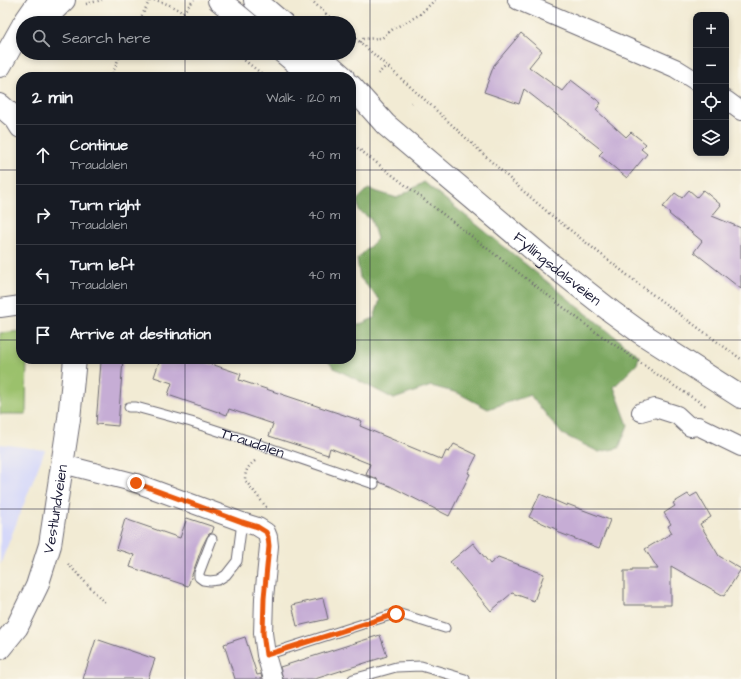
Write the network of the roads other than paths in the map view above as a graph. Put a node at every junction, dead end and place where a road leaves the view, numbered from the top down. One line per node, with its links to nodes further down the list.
1 (40, 0): 6 (main road)
2 (64, 0): 7 (main road)
3 (219, 0): 8 (main road)
4 (255, 0): 9 (main road)
5 (517, 0): 17 (street)
6 (29, 16)
7 (49, 16)
8 (238, 16)
9 (274, 16)
10 (16, 38): 14 (main road)
11 (16, 51): 14 (main road)
12 (292, 60): 15 (main road)
13 (324, 60): 16 (main road)
14 (0, 66)
15 (307, 72)
16 (337, 72)
17 (693, 79)
18 (356, 92): 24 (main road, Fyllingsdalsveien)
19 (729, 102): 22 (street)
20 (0, 105): 23 (main road)
21 (356, 107): 24 (main road, Fyllingsdalsveien)
22 (741, 111)
23 (16, 120)
24 (386, 125): 28 (main road, Fyllingsdalsveien)
25 (16, 306): 26 (street)
26 (0, 308)
27 (74, 364): 32 (main road, Vestlundveien)
28 (741, 397)
29 (129, 407): 33 (lane, Traudalen)
30 (641, 412): 31 (street)
31 (741, 447)
32 (63, 464): 34 (street); 37 (main road, Vestlundveien)
33 (374, 484)
34 (242, 522): 35 (lane); 38 (street)
35 (212, 539)
36 (445, 628): 38 (lane)
37 (0, 648)
38 (266, 655): 39 (street)
39 (273, 679)
40 (353, 679): 41 (lane)
41 (465, 679)

